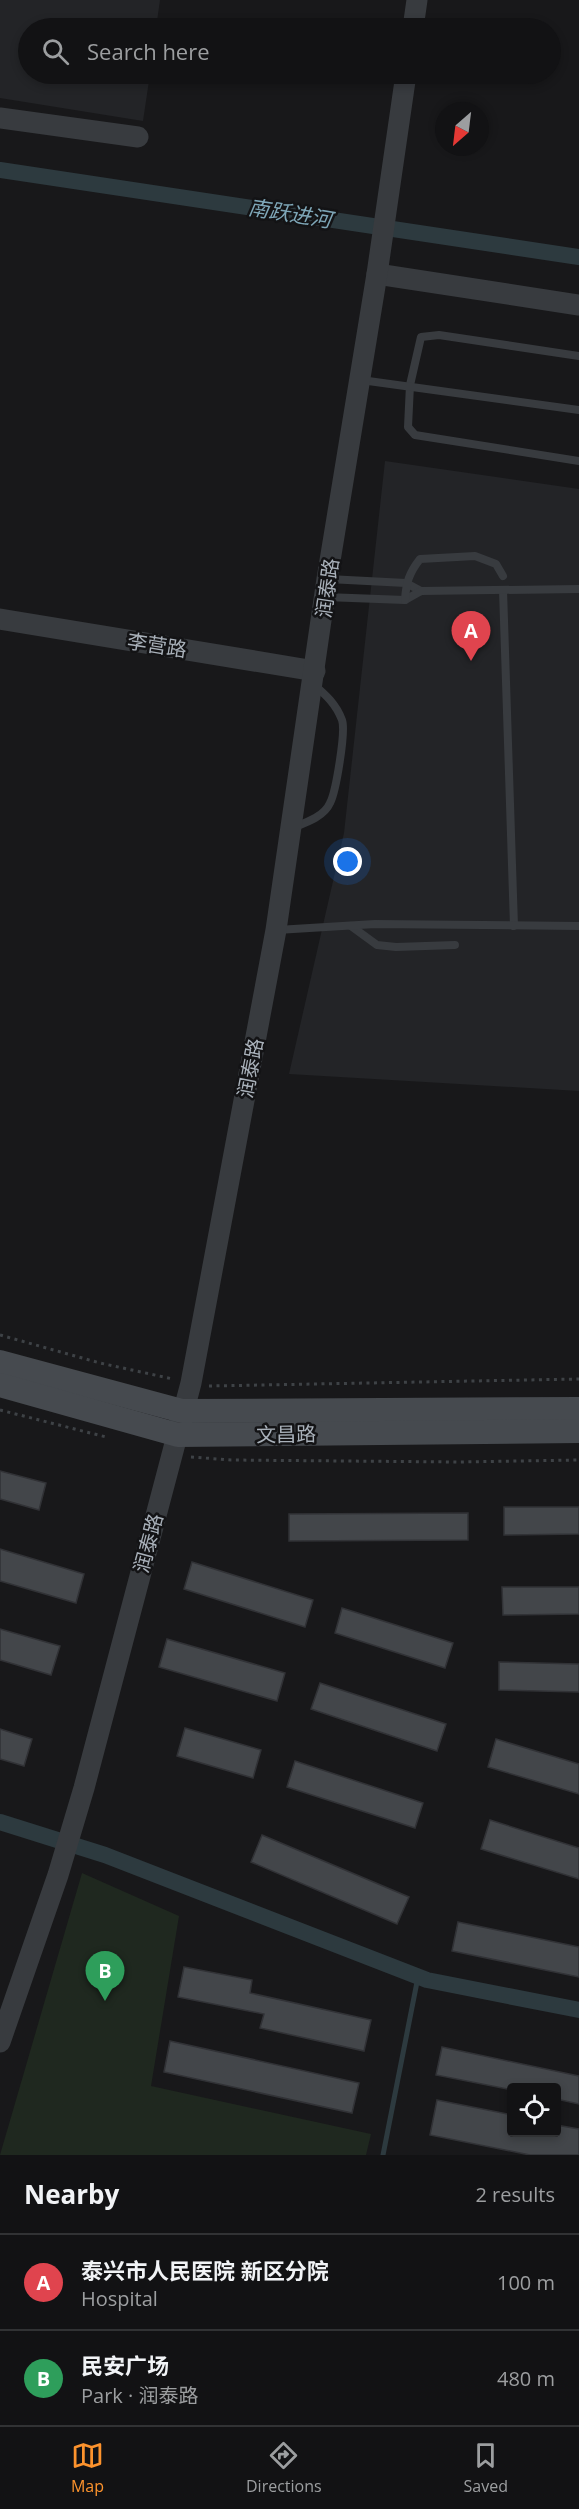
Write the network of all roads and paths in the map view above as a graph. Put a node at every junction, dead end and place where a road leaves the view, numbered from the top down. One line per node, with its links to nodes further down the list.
1 (417, 0): 2 (street)
2 (414, 18)
3 (405, 84): 6 (street, 润泰路)
4 (0, 117): 5 (street)
5 (138, 137)
6 (377, 274): 7 (street); 9 (street, 润泰路)
7 (579, 304)
8 (579, 356): 10 (lane)
9 (360, 380): 10 (lane); 15 (street, 润泰路)
10 (410, 385): 11 (lane); 12 (lane)
11 (579, 410)
12 (579, 461)
13 (503, 576): 14 (lane)
14 (406, 583): 15 (lane); 18 (lane); 19 (lane)
15 (326, 588): 19 (lane); 21 (street, 润泰路)
16 (579, 589): 17 (lane)
17 (503, 590): 18 (lane); 24 (lane)
18 (422, 591): 19 (lane)
19 (405, 600)
20 (0, 619): 21 (street, 李营路)
21 (314, 677): 22 (street, 润泰路); 22 (lane)
22 (291, 828): 26 (street, 润泰路)
23 (351, 926): 24 (lane); 26 (lane); 27 (lane)
24 (514, 926): 25 (lane)
25 (579, 926)
26 (276, 930): 31 (street, 润泰路)
27 (455, 945)
28 (0, 1335): 31 (path)
29 (0, 1362): 34 (main road, 文昌路)
30 (579, 1379): 31 (path)
31 (191, 1383): 34 (street, 润泰路)
32 (0, 1385): 36 (main road, 文昌路)
33 (579, 1409): 34 (main road, 文昌路)
34 (182, 1411): 36 (street, 润泰路)
35 (579, 1431): 36 (main road, 文昌路)
36 (178, 1435): 37 (street, 润泰路)
37 (0, 2042)

